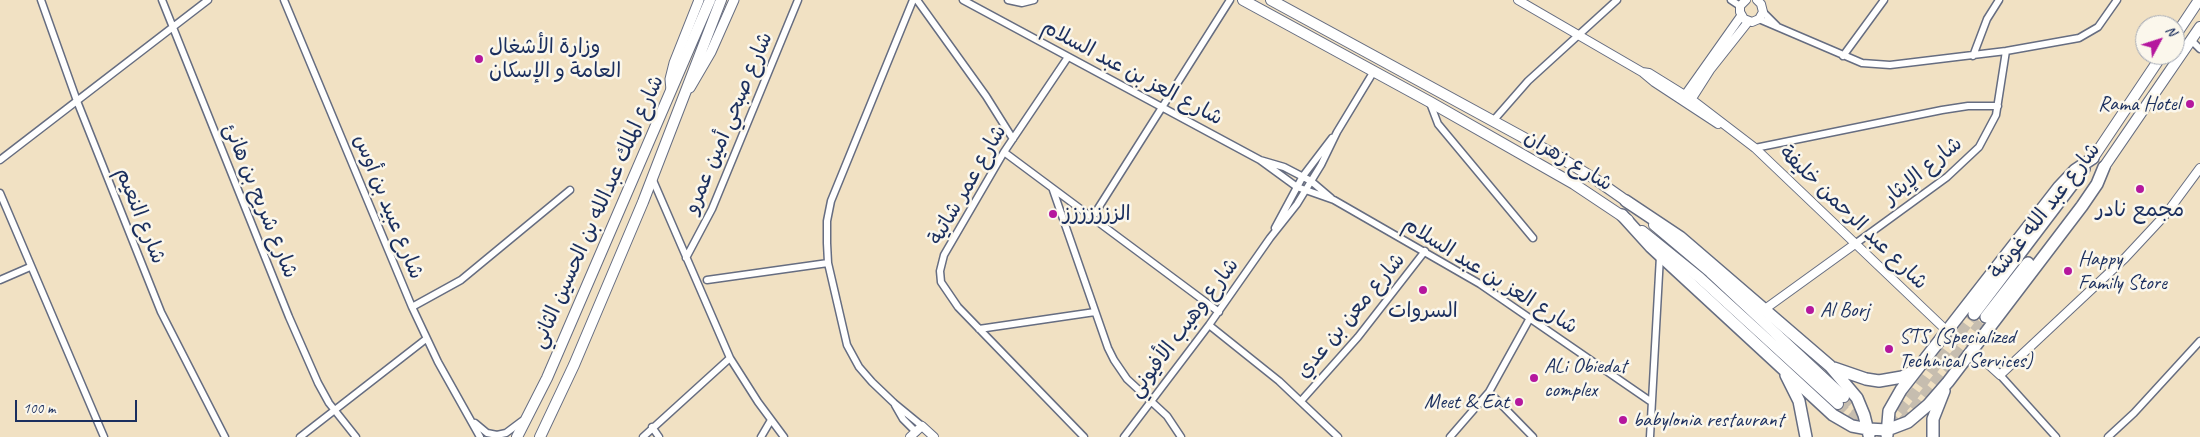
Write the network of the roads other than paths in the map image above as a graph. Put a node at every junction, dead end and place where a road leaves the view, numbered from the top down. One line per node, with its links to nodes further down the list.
1 (41, 0): 44 (street, شارع النعيم)
2 (162, 0): 31 (street, شارع شريح بن هانئ)
3 (208, 0): 31 (street)
4 (284, 0): 80 (street, شارع عبيد بن أوس)
5 (699, 0): 41 (main road)
6 (710, 0): 41 (main road, شارع الملك عبدالله بن الحسين الثاني)
7 (721, 0): 42 (main road, شارع الملك عبدالله بن الحسين الثاني)
8 (734, 0): 42 (main road)
9 (798, 0): 75 (street, شارع صبحي أمين عمرو)
10 (913, 0): 76 (street)
11 (917, 0): 50 (street)
12 (1008, 0): 13 (street)
13 (1034, 0)
14 (1230, 0): 47 (street)
15 (1243, 0): 40 (main road, شارع زهران)
16 (1271, 0): 48 (main road, شارع زهران)
17 (1518, 0): 32 (street, شارع عبد الرحمن خليفة)
18 (1617, 0): 32 (street)
19 (1731, 0): 25 (street)
20 (1884, 0): 36 (street)
21 (2000, 0): 37 (street)
22 (2117, 0): 35 (street)
23 (2199, 0): 28 (main road)
24 (966, 1): 38 (street, شارع العز بن عبد السلام)
25 (1743, 3): 27 (street)
26 (1761, 7): 29 (street); 36 (street)
27 (1741, 16): 29 (street); 43 (street)
28 (2185, 21)
29 (1748, 22): 43 (street)
30 (2200, 27): 33 (main road, شارع عبد الله غوشة)
31 (172, 28): 44 (street); 102 (street, شارع شريح بن هانئ)
32 (1580, 34): 43 (street, شارع عبد الرحمن خليفة); 48 (street)
33 (2191, 40): 34 (street); 56 (main road, شارع عبد الله غوشة)
34 (2200, 50)
35 (2006, 51): 37 (street); 46 (street, شارع الإيثار)
36 (1843, 56): 37 (street)
37 (1973, 56)
38 (1068, 57): 47 (street, شارع العز بن عبد السلام); 50 (street, شارع عمر شاتية)
39 (2155, 65): 53 (main road, شارع عبد الله غوشة)
40 (1374, 71): 45 (main road, شارع زهران); 49 (street, شارع وهيب الأفيوني)
41 (671, 92): 103 (main road, شارع الملك عبدالله بن الحسين الثاني)
42 (682, 99): 59 (main road, شارع الملك عبدالله بن الحسين الثاني)
43 (1687, 100): 51 (street, شارع عبد الرحمن خليفة)
44 (77, 102): 54 (street); 112 (street, شارع النعيم)
45 (1430, 102): 68 (main road, شارع زهران); 71 (street)
46 (1998, 106): 51 (street); 72 (street, شارع الإيثار)
47 (1162, 107): 55 (street, شارع العز بن عبد السلام); 69 (street)
48 (1494, 120): 67 (main road, شارع زهران)
49 (1337, 132): 58 (street, شارع وهيب الأفيوني); 60 (street, شارع وهيب الأفيوني)
50 (1013, 139): 52 (street, شارع عمر شاتية)
51 (1755, 148): 72 (street, شارع عبد الرحمن خليفة)
52 (1004, 152): 63 (street); 86 (street, شارع عمر شاتية)
53 (2093, 158): 56 (highway, شارع عبد الله غوشة); 87 (highway)
54 (0, 160)
55 (1260, 160): 58 (street, شارع العز بن عبد السلام); 61 (street, شارع العز بن عبد السلام)
56 (2104, 167): 90 (highway)
57 (2200, 168): 95 (street)
58 (1303, 176): 60 (street, شارع العز بن عبد السلام); 61 (street, شارع وهيب الأفيوني)
59 (652, 177): 75 (street, شارع صبحي أمين عمرو); 117 (main road, شارع الملك عبدالله بن الحسين الثاني)
60 (1311, 180): 64 (street, شارع وهيب الأفيوني); 66 (street, شارع العز بن عبد السلام)
61 (1297, 187): 64 (street, شارع العز بن عبد السلام); 70 (street, شارع وهيب الأفيوني)
62 (570, 190): 80 (street)
63 (1053, 190): 69 (street); 82 (street)
64 (1306, 191): 66 (street, شارع العز بن عبد السلام); 70 (street, شارع وهيب الأفيوني)
65 (0, 193): 77 (street)
66 (1334, 200): 73 (street, شارع العز بن عبد السلام)
67 (1626, 201): 68 (main road, شارع زهران); 81 (highway)
68 (1622, 215): 74 (highway)
69 (1092, 218): 83 (street)
70 (1270, 238): 83 (street, شارع وهيب الأفيوني)
71 (1533, 238)
72 (1854, 244): 81 (street); 87 (street, شارع عبد الرحمن خليفة)
73 (1425, 251): 84 (street, شارع العز بن عبد السلام); 99 (street, شارع معن بن عدي)
74 (1660, 256): 92 (highway); 100 (street)
75 (686, 258): 91 (street, شارع صبحي أمين عمرو)
76 (828, 262): 79 (street); 101 (street)
77 (30, 266): 78 (street); 111 (street)
78 (0, 280)
79 (708, 280)
80 (412, 307): 88 (street, شارع عبيد بن أوس)
81 (1765, 309): 93 (highway)
82 (1095, 312): 86 (street); 98 (street)
83 (1219, 312): 85 (street, شارع وهيب الأفيوني)
84 (1530, 318): 97 (street); 100 (street, شارع العز بن عبد السلام)
85 (1209, 325): 98 (street, شارع وهيب الأفيوني); 99 (street)
86 (979, 329): 122 (street, شارع عمر شاتية)
87 (1947, 331): 94 (highway)
88 (426, 339): 102 (street); 105 (street, شارع عبيد بن أوس)
89 (2200, 341): 132 (street)
90 (1968, 353): 95 (street); 96 (highway)
91 (730, 358): 104 (street, شارع صبحي أمين عمرو); 106 (street)
92 (1780, 364): 108 (highway); 129 (highway)
93 (1830, 366): 94 (highway); 108 (highway)
94 (1916, 371): 109 (highway)
95 (2000, 375): 131 (street)
96 (1948, 382): 109 (highway); 130 (highway)
97 (1489, 392): 126 (street); 127 (street)
98 (1152, 400): 123 (street, شارع وهيب الأفيوني); 124 (street)
99 (1301, 401): 125 (street)
100 (1650, 402): 128 (street)
101 (894, 404): 107 (street); 110 (street)
102 (334, 411): 113 (street); 114 (street, شارع شريح بن هانئ)
103 (529, 415): 105 (street, شارع عبيد بن أوس); 116 (main road, شارع الملك عبدالله بن الحسين الثاني)
104 (771, 420): 120 (street); 121 (street, شارع صبحي أمين عمرو)
105 (472, 421): 115 (street, شارع عبيد بن أوس)
106 (652, 427): 118 (street); 119 (street)
107 (928, 431): 110 (street)
108 (1869, 433): 109 (highway)
109 (1888, 433)
110 (918, 436)
111 (104, 437)
112 (225, 437)
113 (300, 437)
114 (356, 437)
115 (480, 437)
116 (517, 437)
117 (540, 437)
118 (643, 437)
119 (659, 437)
120 (761, 437)
121 (784, 437)
122 (1084, 437)
123 (1124, 437)
124 (1181, 437)
125 (1338, 437)
126 (1450, 437)
127 (1533, 437)
128 (1650, 437)
129 (1806, 437)
130 (1933, 437)
131 (2056, 437)
132 (2108, 437)

